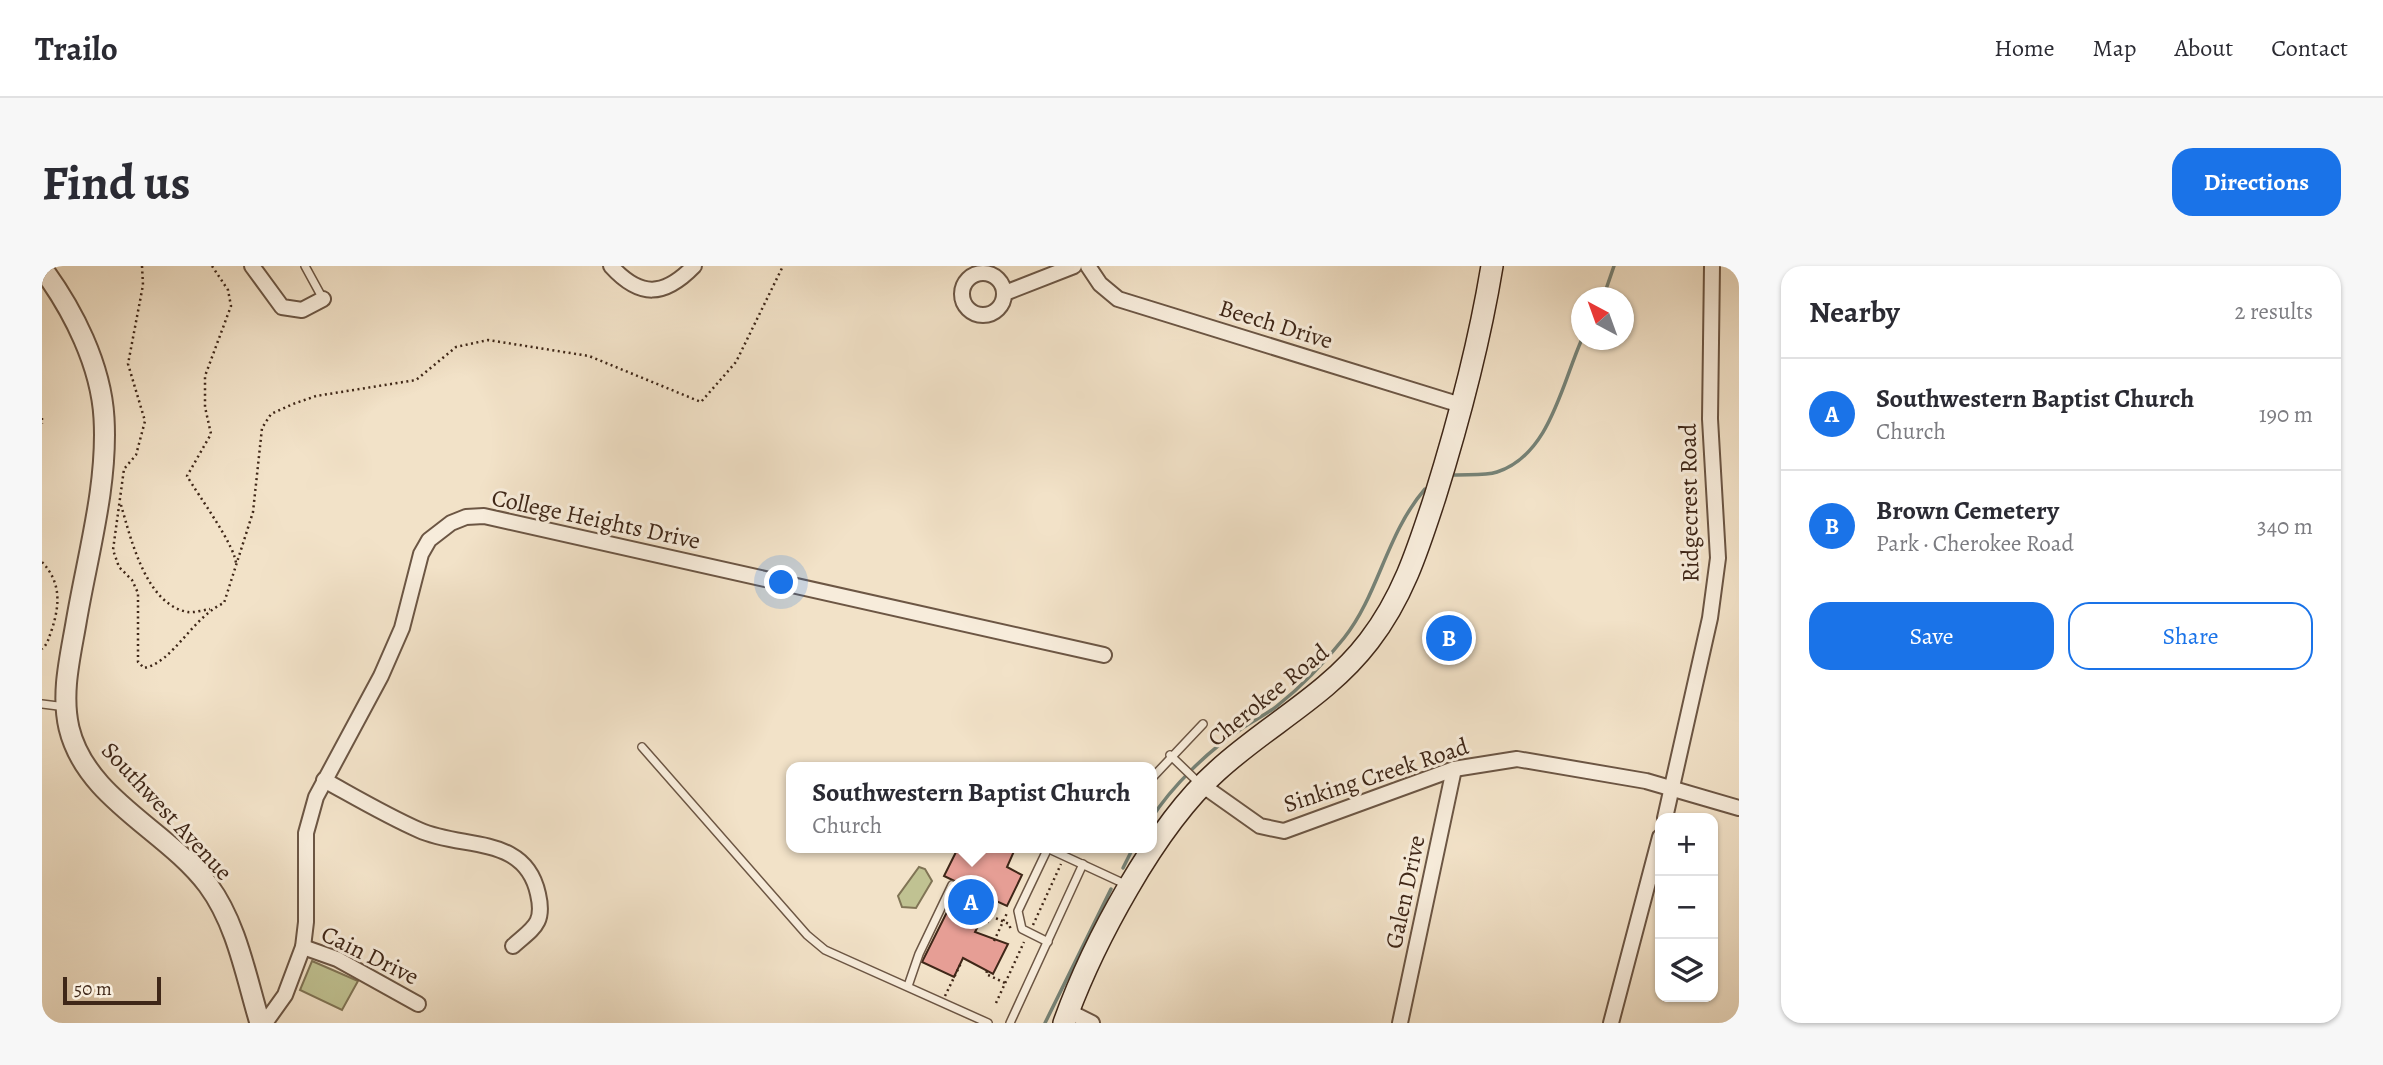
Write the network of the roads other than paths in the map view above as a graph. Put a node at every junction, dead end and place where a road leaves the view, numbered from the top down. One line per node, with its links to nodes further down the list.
1 (252, 266): 11 (street)
2 (305, 266): 11 (lane)
3 (611, 266): 4 (street)
4 (694, 266)
5 (1074, 266): 10 (street)
6 (1088, 266): 12 (street, Beech Drive)
7 (1492, 266): 12 (main road, Cherokee Road)
8 (1712, 266): 23 (street, Ridgecrest Road)
9 (42, 268): 15 (street, Southwest Avenue)
10 (1004, 293)
11 (323, 299)
12 (1464, 405): 22 (main road, Cherokee Road)
13 (1104, 655): 21 (street, College Heights Drive)
14 (42, 704): 15 (lane)
15 (66, 707): 40 (street, Southwest Avenue)
16 (1203, 724): 18 (lane)
17 (642, 747): 37 (lane)
18 (1170, 755): 20 (lane); 22 (lane)
19 (1454, 769): 22 (street, Sinking Creek Road); 23 (street, Sinking Creek Road); 45 (street, Galen Drive)
20 (1157, 771)
21 (324, 780): 35 (street, College Heights Drive); 36 (street)
22 (1202, 785): 26 (main road, Cherokee Road)
23 (1673, 789): 24 (street, Sinking Creek Road); 25 (street, Ridgecrest Road)
24 (1739, 808)
25 (1666, 813)
26 (1157, 844)
27 (1045, 853): 34 (lane)
28 (1058, 853): 31 (lane)
29 (1152, 853): 33 (main road, Cherokee Road)
30 (1655, 856): 46 (street)
31 (1083, 864): 33 (lane); 34 (lane)
32 (952, 885): 37 (lane)
33 (1131, 887): 39 (main road, Cherokee Road)
34 (1048, 942): 43 (lane)
35 (303, 947): 38 (street, Cain Drive); 41 (street, College Heights Drive)
36 (513, 947)
37 (908, 986): 42 (lane)
38 (418, 1004)
39 (1066, 1017): 44 (street)
40 (260, 1023)
41 (265, 1023)
42 (988, 1023)
43 (1010, 1023)
44 (1093, 1023)
45 (1400, 1023)
46 (1611, 1023)

